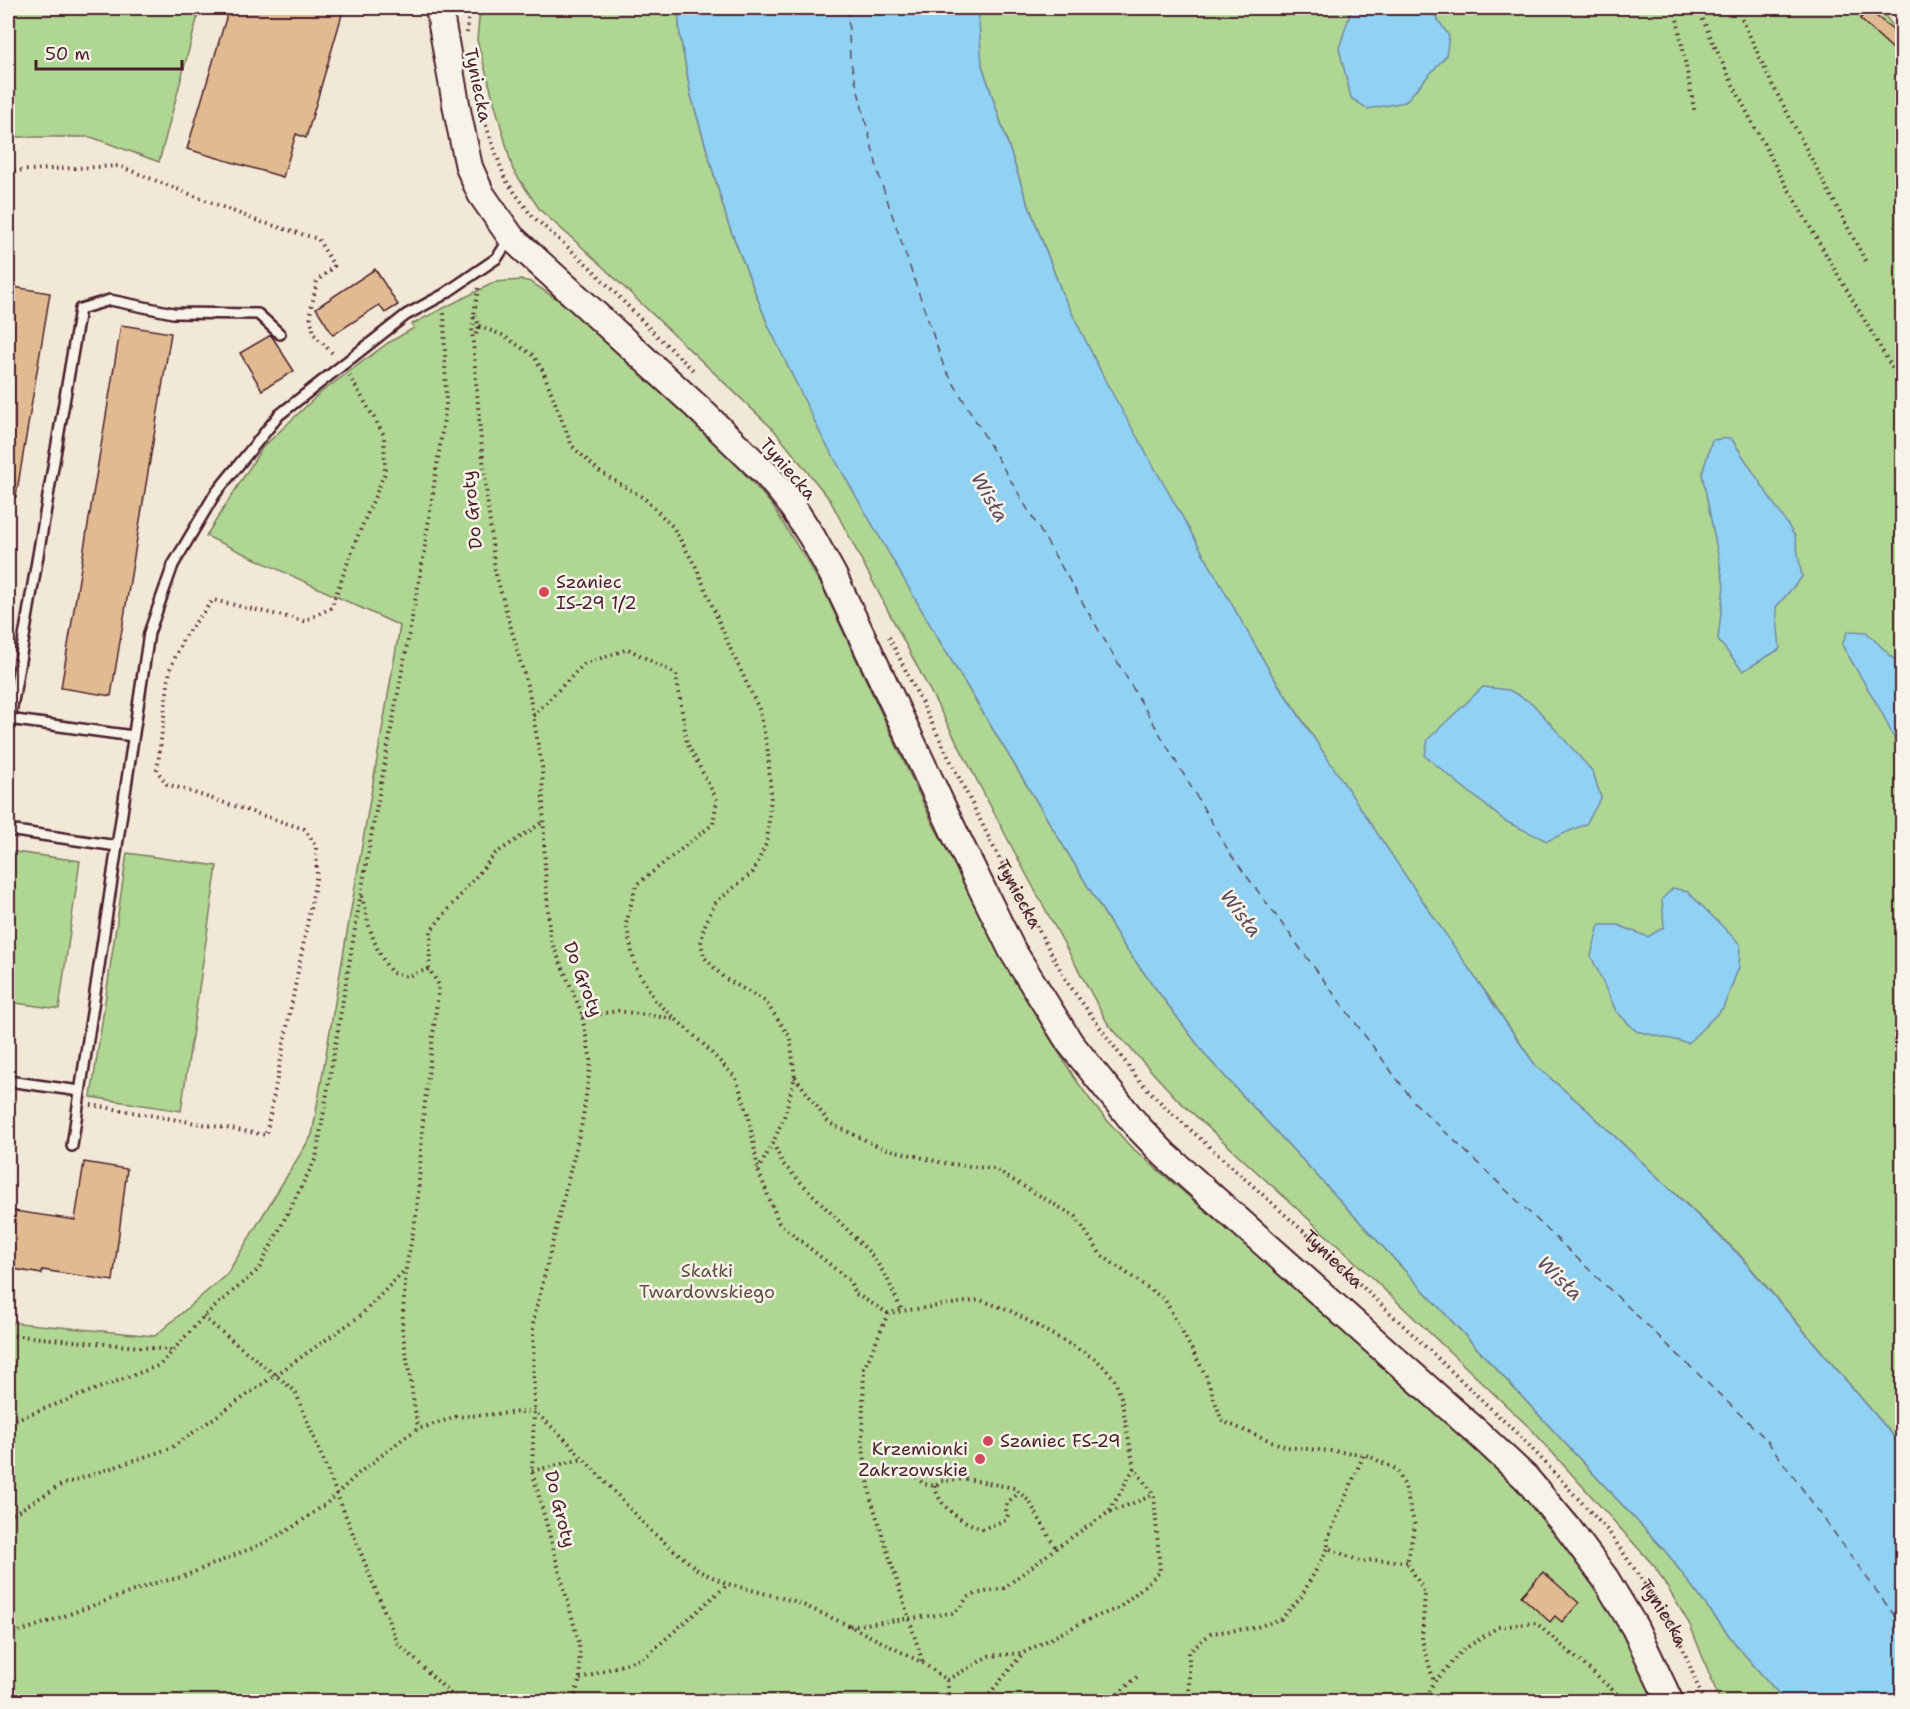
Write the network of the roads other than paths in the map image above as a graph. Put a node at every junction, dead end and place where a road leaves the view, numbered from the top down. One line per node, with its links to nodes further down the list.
1 (439, 8): 2 (street, Tyniecka)
2 (511, 237): 5 (lane); 11 (street, Tyniecka)
3 (280, 334): 4 (lane)
4 (9, 719): 5 (lane)
5 (133, 736): 7 (lane)
6 (8, 830): 7 (lane)
7 (117, 846): 9 (lane)
8 (8, 1081): 9 (lane)
9 (80, 1091): 10 (lane)
10 (72, 1146)
11 (1670, 1701)

